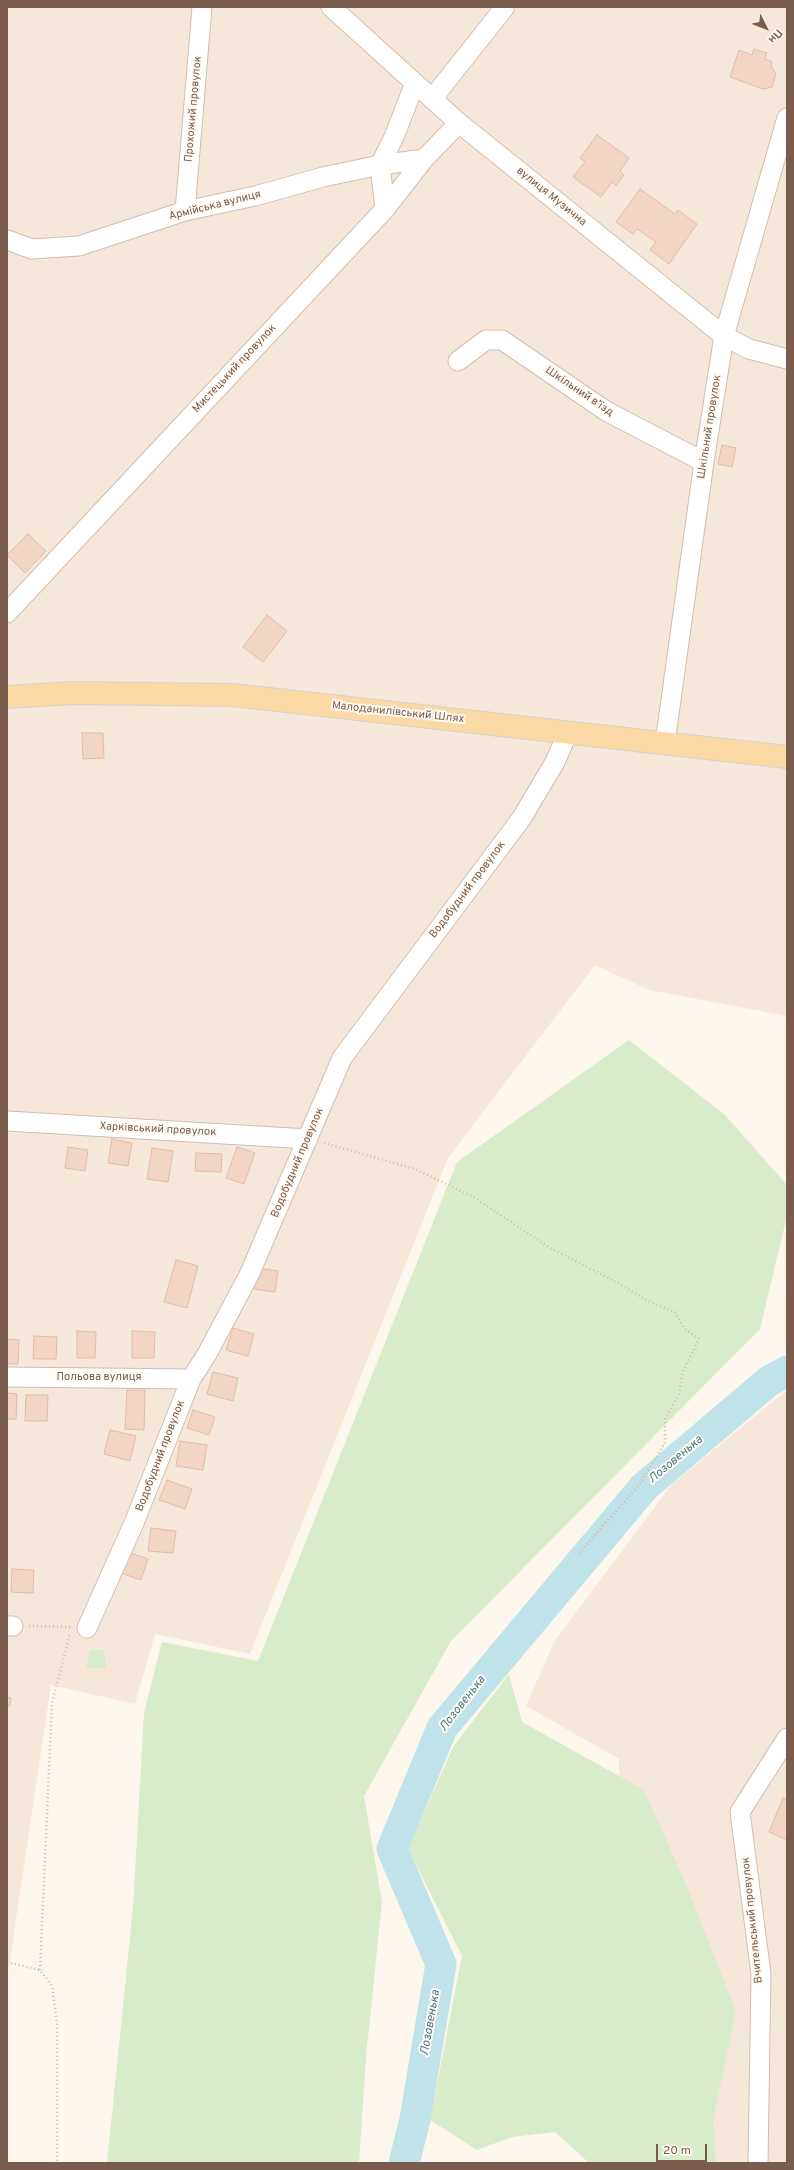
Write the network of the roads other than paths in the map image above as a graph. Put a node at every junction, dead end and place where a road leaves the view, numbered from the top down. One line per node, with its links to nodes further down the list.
1 (202, 7): 11 (street, Прохожий провулок)
2 (331, 7): 4 (street, вулиця Музична)
3 (505, 7): 5 (street)
4 (415, 83): 5 (street, вулиця Музична); 9 (street)
5 (432, 99): 7 (street, вулиця Музична)
6 (787, 118): 13 (street, Шкільний провулок)
7 (459, 123): 8 (street, Мистецький провулок); 13 (street, вулиця Музична)
8 (424, 160): 9 (street, Армійська вулиця); 10 (street, Мистецький провулок)
9 (380, 165): 10 (street); 11 (street, Армійська вулиця)
10 (385, 209): 17 (street, Мистецький провулок)
11 (185, 211): 12 (street, Армійська вулиця)
12 (7, 240)
13 (724, 336): 14 (street, вулиця Музична); 16 (street, Шкільний провулок)
14 (787, 360)
15 (458, 361): 16 (street, Шкільний в’їзд)
16 (704, 462): 20 (street, Шкільний провулок)
17 (7, 613)
18 (7, 697): 19 (main road, Малоданилівський Шлях)
19 (568, 732): 20 (main road, Малоданилівський Шлях); 23 (street, Водобудний провулок)
20 (665, 743): 21 (main road, Малоданилівський Шлях)
21 (787, 757)
22 (7, 1121): 23 (street, Харківський провулок)
23 (308, 1139): 25 (street, Водобудний провулок)
24 (7, 1378): 25 (street, Польова вулиця)
25 (191, 1379): 26 (street, Водобудний провулок)
26 (79, 1627)
27 (787, 1738): 28 (street, Вчительський провулок)
28 (758, 2163)

